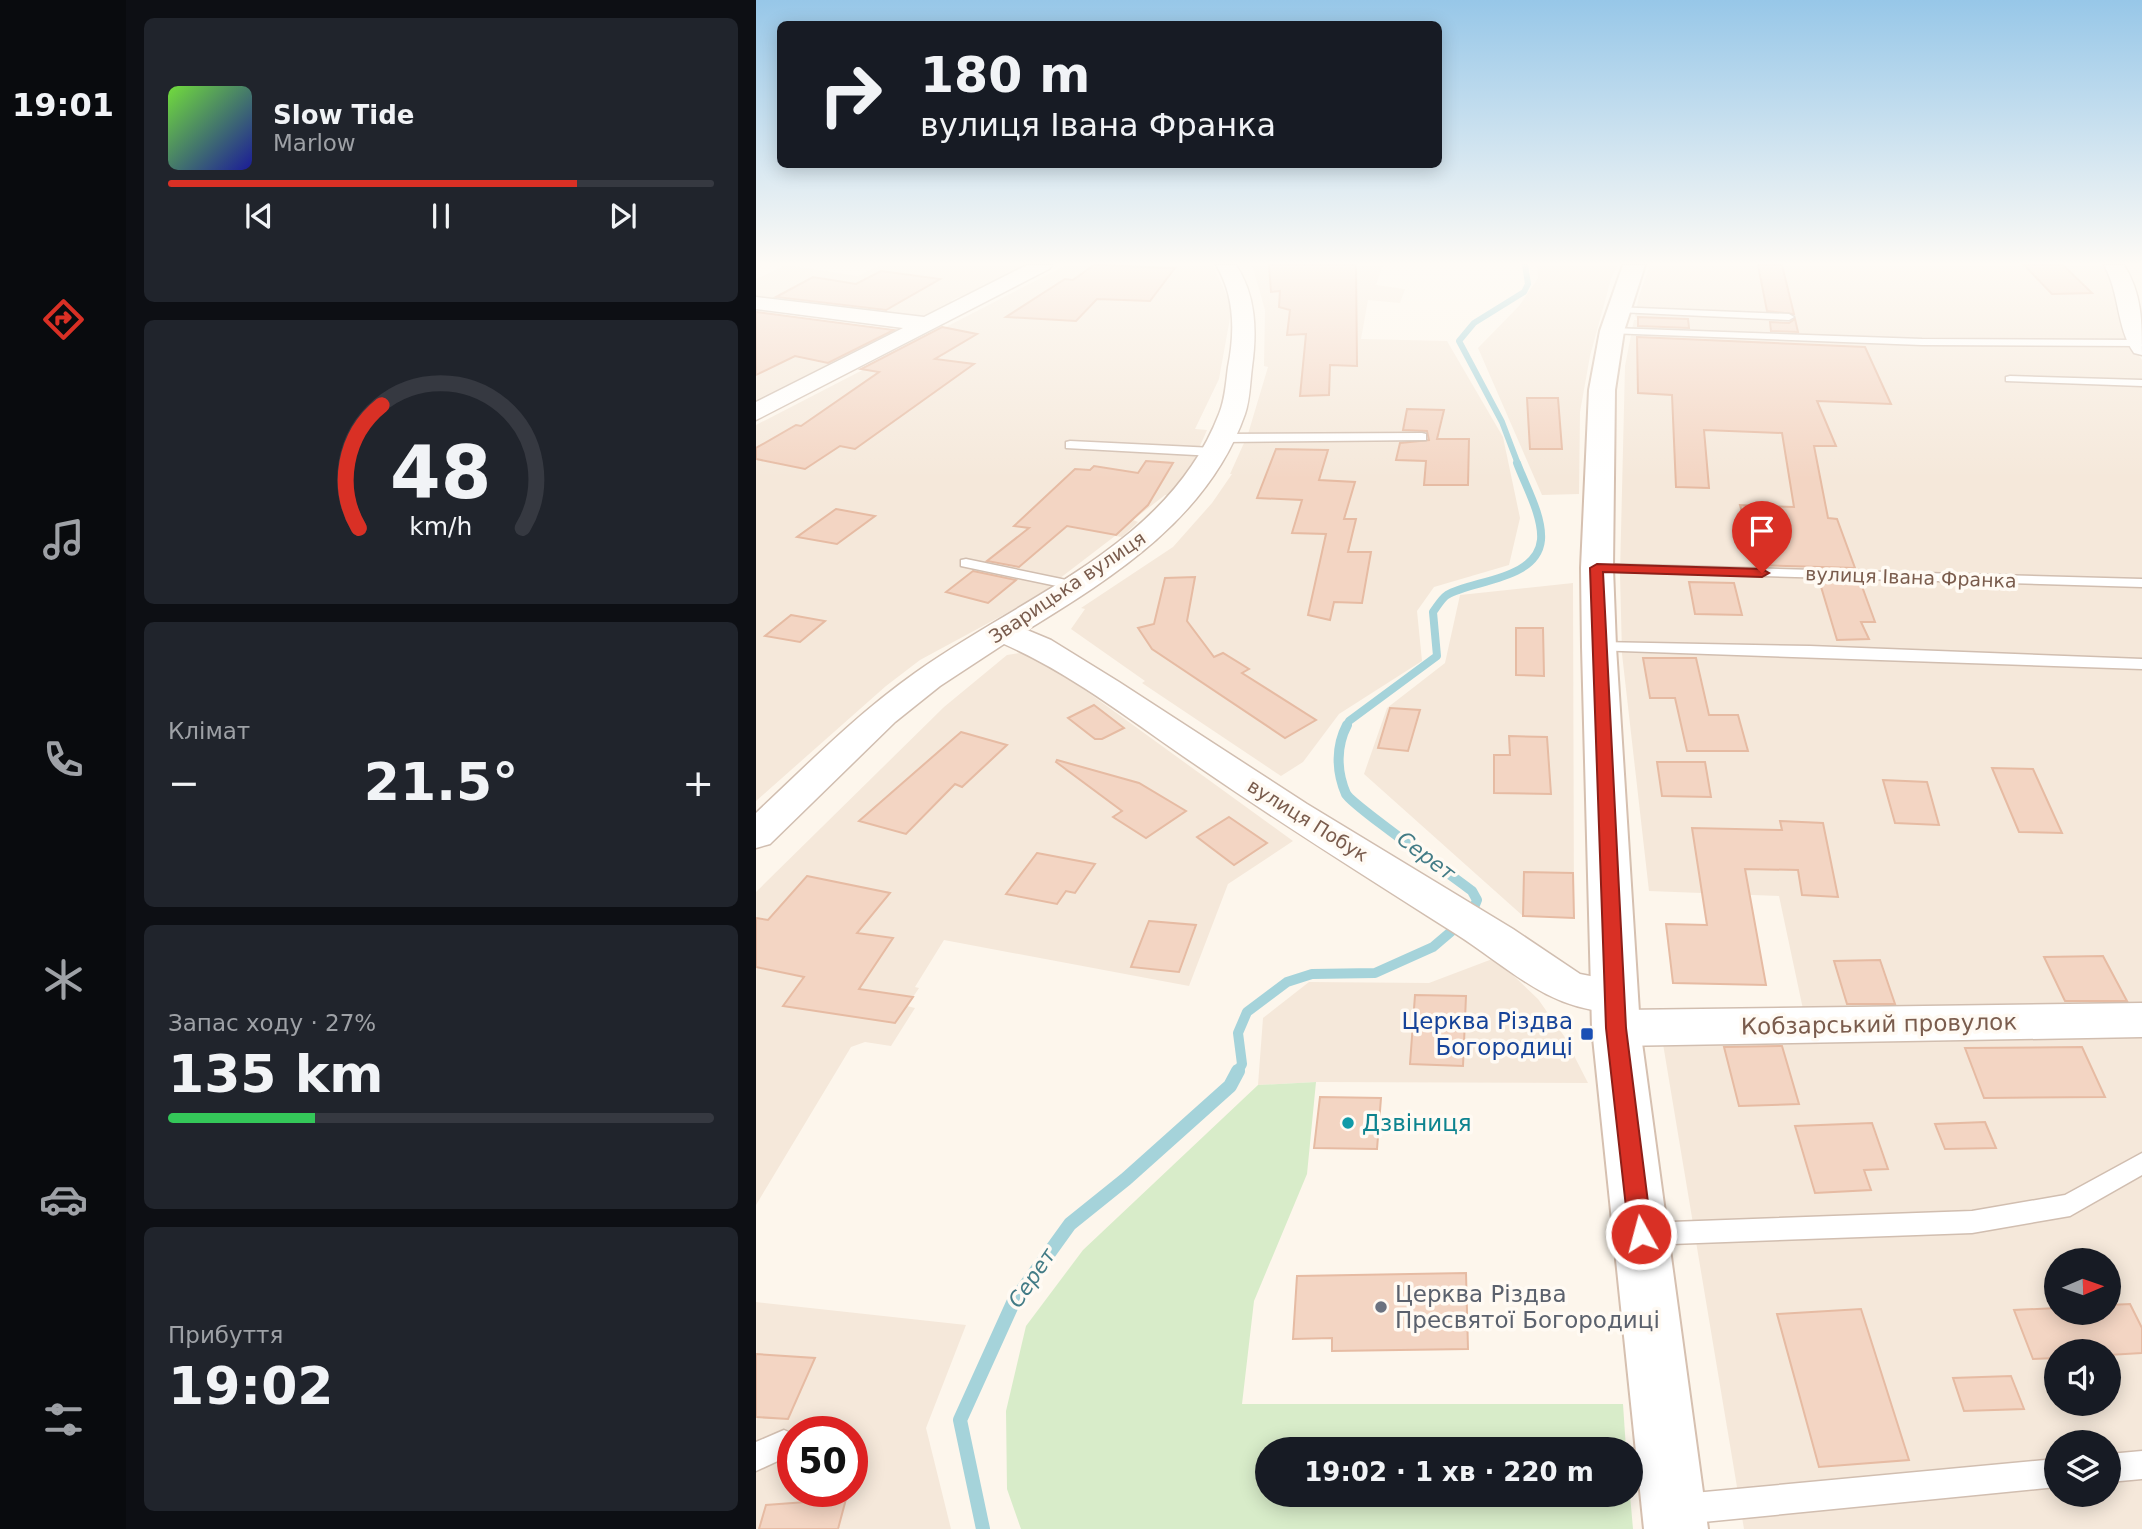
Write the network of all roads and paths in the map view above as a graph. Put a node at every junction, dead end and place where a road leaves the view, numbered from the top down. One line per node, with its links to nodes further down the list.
1 (902, 336): 8 (street)
2 (1242, 336): 11 (street, Зварицька вулиця)
3 (1612, 336): 13 (main road)
4 (1843, 336): 5 (lane)
5 (2141, 345)
6 (2010, 379): 7 (lane)
7 (2142, 383)
8 (756, 412)
9 (1422, 437): 11 (lane)
10 (1070, 445): 11 (lane)
11 (1218, 445): 15 (street, Зварицька вулиця)
12 (966, 563): 15 (lane)
13 (1597, 568): 14 (lane, вулиця Івана Франка); 17 (main road)
14 (2142, 583)
15 (1076, 586): 16 (street, Зварицька вулиця)
16 (1004, 632): 19 (street, Зварицька вулиця); 20 (street, вулиця Побук)
17 (1599, 647): 18 (lane); 20 (main road)
18 (2142, 664)
19 (756, 835)
20 (1615, 1012): 21 (street, Кобзарський провулок); 23 (main road)
21 (2142, 1020)
22 (2142, 1163): 23 (lane)
23 (1641, 1234): 29 (main road)
24 (777, 1447): 25 (lane)
25 (756, 1457)
26 (2142, 1465): 27 (lane)
27 (2121, 1467)
28 (2044, 1474): 29 (lane)
29 (1675, 1519)

